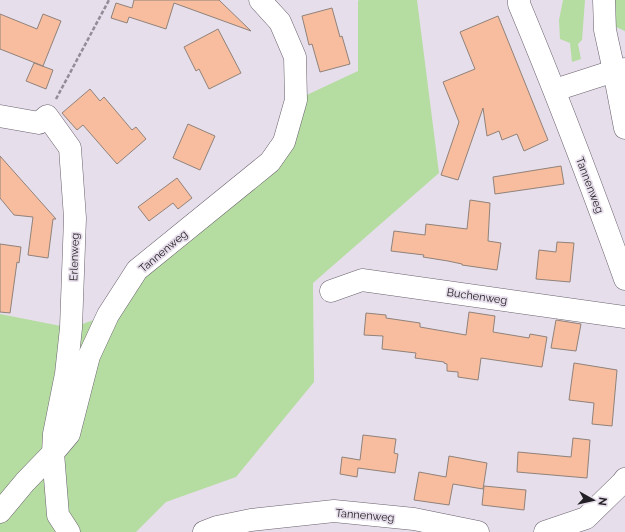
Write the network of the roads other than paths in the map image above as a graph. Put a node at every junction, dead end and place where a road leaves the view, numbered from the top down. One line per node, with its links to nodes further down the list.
1 (260, 0): 11 (street, Tannenweg)
2 (519, 0): 5 (street, Tannenweg)
3 (604, 0): 4 (street)
4 (620, 70): 5 (street); 7 (street)
5 (555, 90): 8 (street, Tannenweg)
6 (0, 116): 11 (street, Erlenweg)
7 (625, 128)
8 (625, 280)
9 (331, 291): 10 (street, Buchenweg)
10 (625, 317)
11 (53, 453): 13 (street, Tannenweg); 14 (street)
12 (625, 479): 17 (street)
13 (0, 512)
14 (69, 532)
15 (204, 532): 16 (street, Tannenweg)
16 (478, 532)
17 (545, 532)

